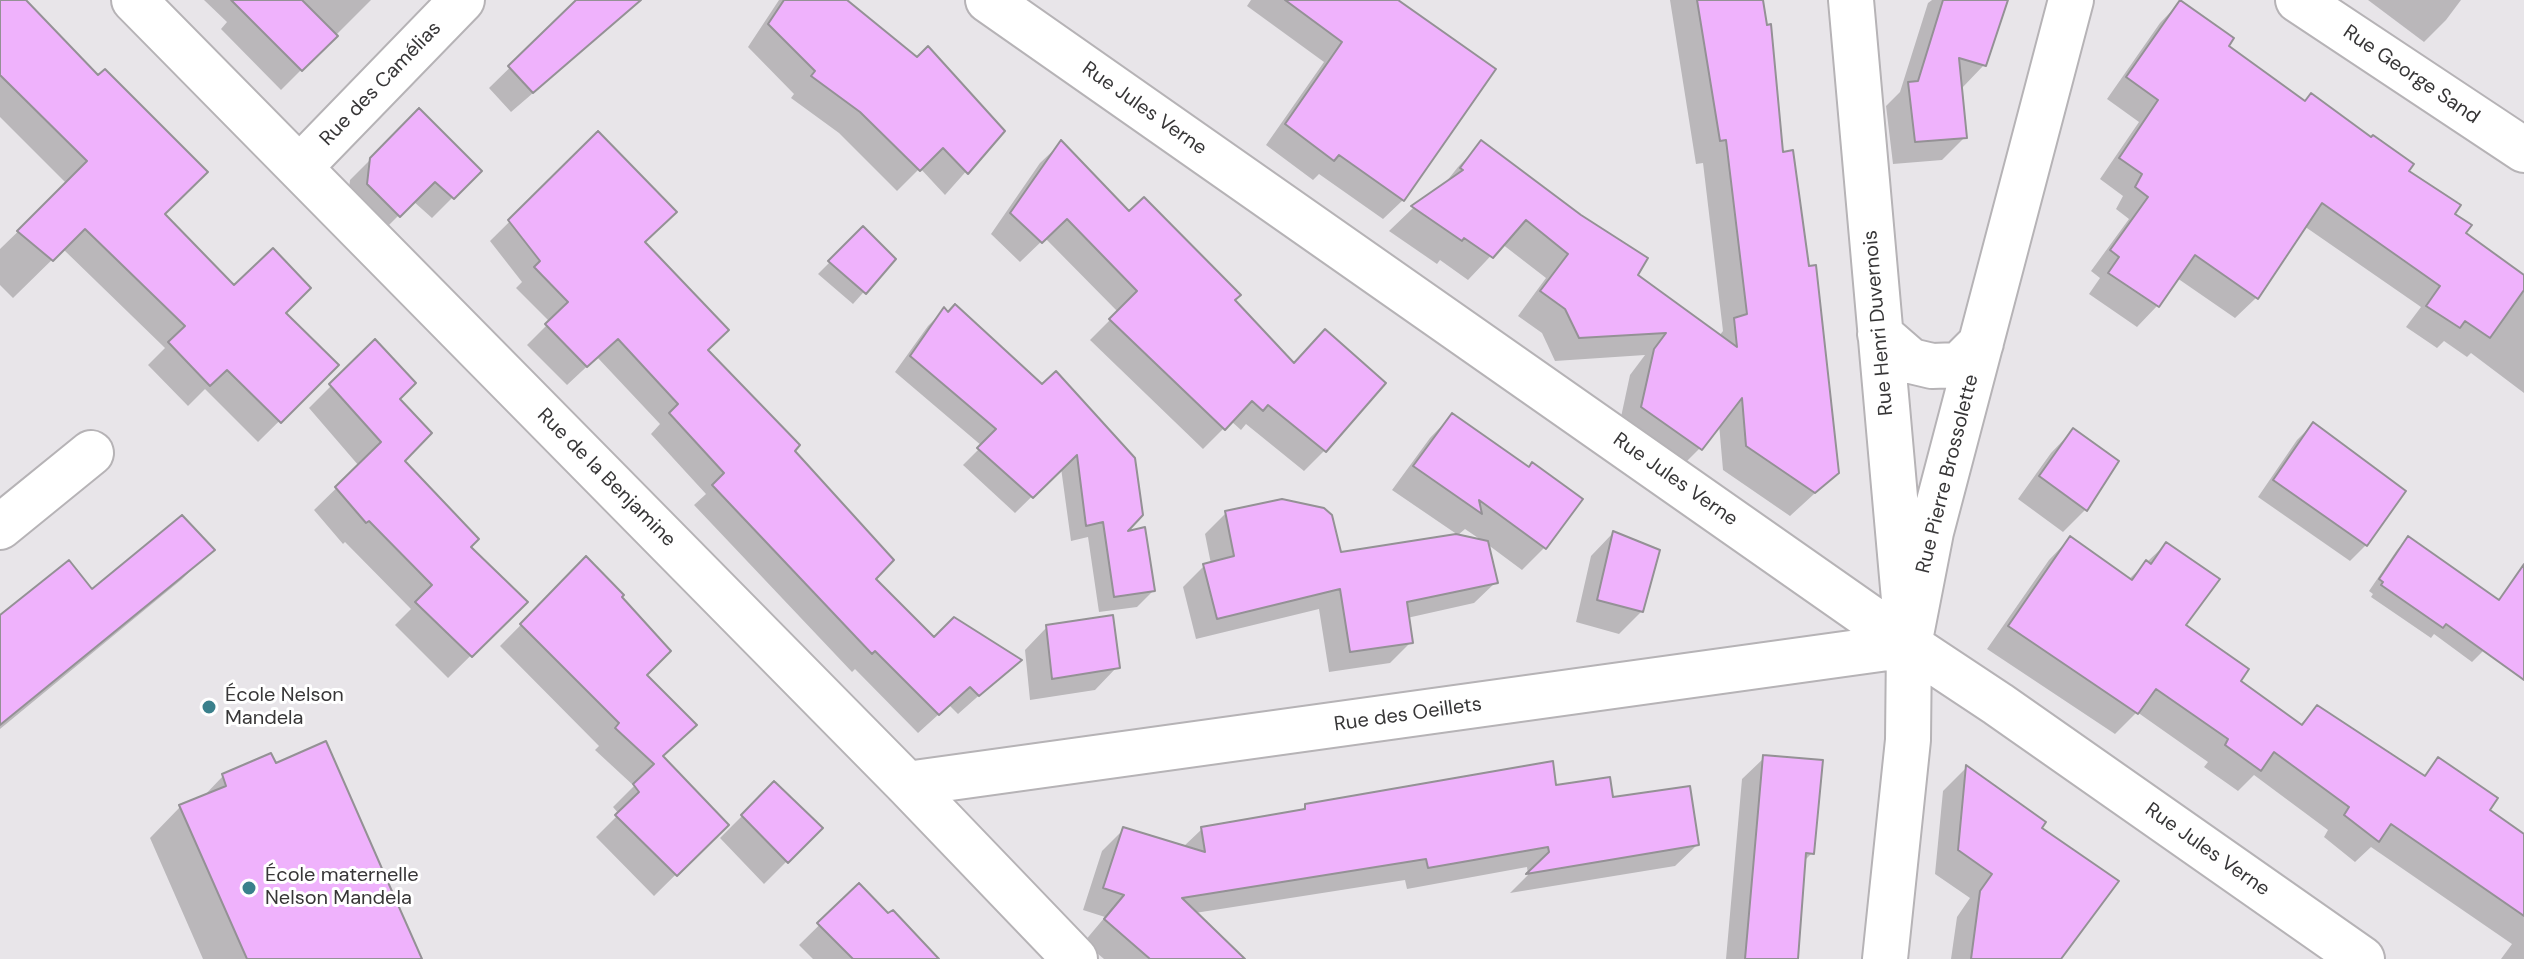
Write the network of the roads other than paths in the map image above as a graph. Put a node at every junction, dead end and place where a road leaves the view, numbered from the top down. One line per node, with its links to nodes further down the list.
1 (134, 0): 8 (street, Rue de la Benjamine)
2 (462, 0): 8 (street, Rue des Camélias)
3 (988, 0): 13 (street, Rue Jules Verne)
4 (1851, 0): 9 (street, Rue Henri Duvernois)
5 (2071, 0): 10 (street, Rue Pierre Brossolette)
6 (2298, 0): 7 (street, Rue George Sand)
7 (2524, 150)
8 (300, 167): 14 (street, Rue de la Benjamine)
9 (1880, 334): 10 (street); 13 (street, Rue Henri Duvernois)
10 (1981, 343): 13 (street, Rue Pierre Brossolette)
11 (91, 453): 12 (street)
12 (0, 527)
13 (1909, 645): 14 (street, Rue des Oeillets); 16 (street, Rue Pierre Brossolette); 17 (street, Rue Jules Verne)
14 (907, 784): 15 (street, Rue de la Benjamine)
15 (1075, 959)
16 (1885, 959)
17 (2362, 959)

